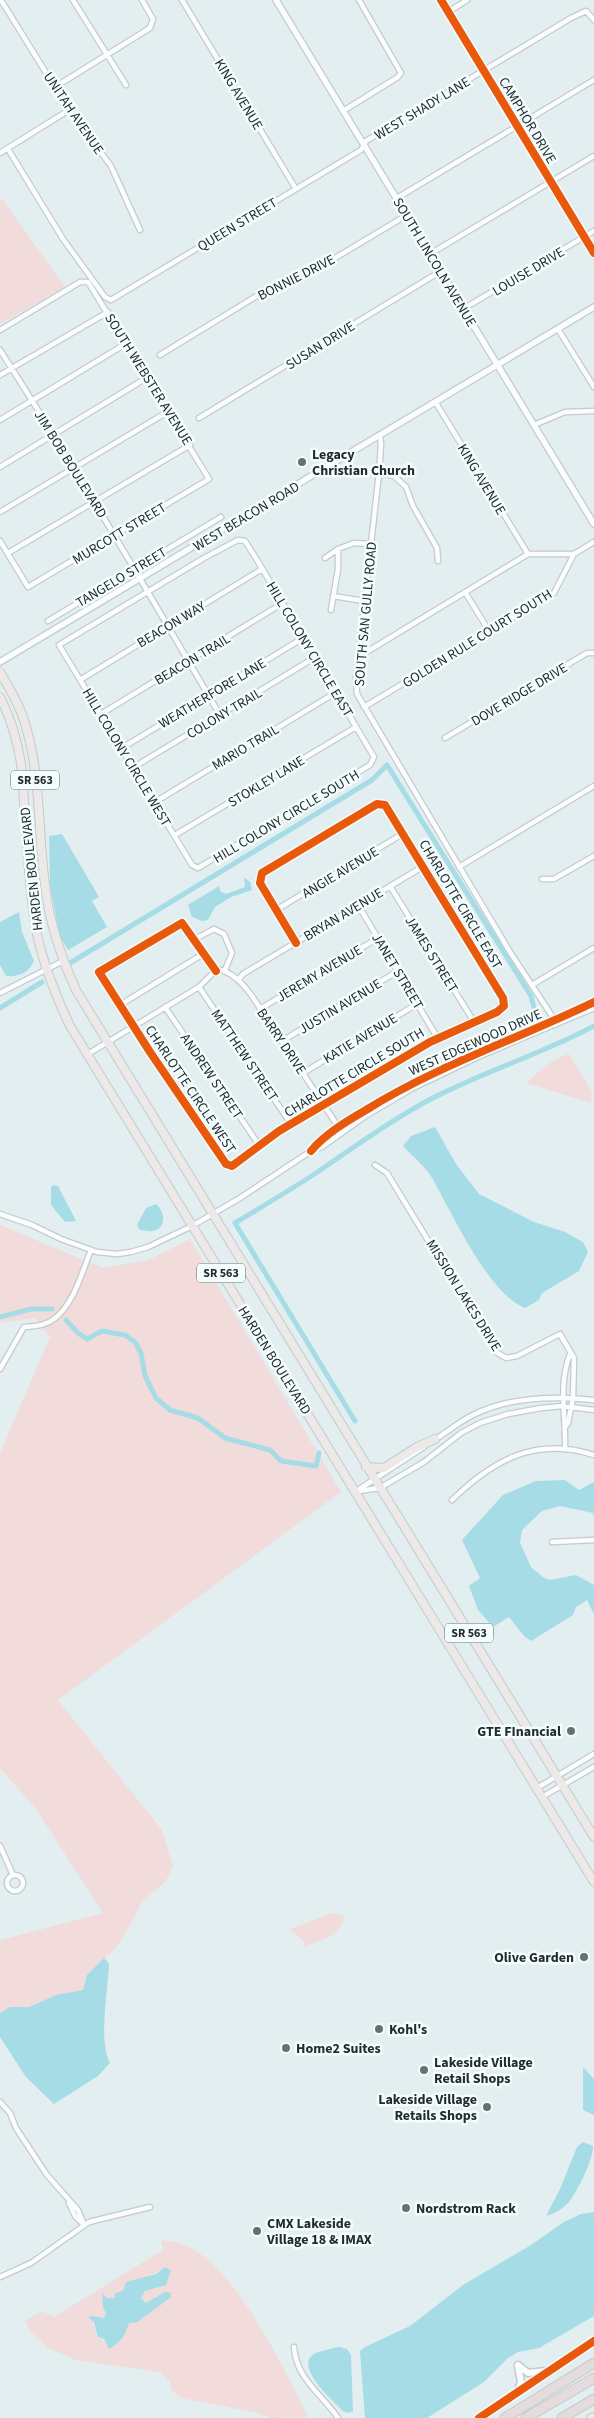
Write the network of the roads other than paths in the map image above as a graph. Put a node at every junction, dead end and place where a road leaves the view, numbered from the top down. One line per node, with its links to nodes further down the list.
1 (1, 0): 15 (street, UNITAH AVENUE)
2 (73, 0): 11 (street)
3 (142, 0): 11 (street)
4 (182, 0): 24 (street, KING AVENUE)
5 (276, 0): 17 (street, SOUTH LINCOLN AVENUE)
6 (359, 0): 17 (street)
7 (441, 0): 9 (street, CAMPHOR DRIVE)
8 (467, 0): 9 (street)
9 (448, 12): 12 (street, CAMPHOR DRIVE)
10 (594, 20): 12 (street, WEST SHADY LANE)
11 (106, 54): 14 (street); 15 (street)
12 (484, 71): 18 (street, CAMPHOR DRIVE); 19 (street, WEST SHADY LANE)
13 (594, 80): 18 (street)
14 (126, 85)
15 (55, 87): 16 (street, UNITAH AVENUE)
16 (69, 110): 20 (street); 27 (street, UNITAH AVENUE)
17 (343, 111): 19 (street, SOUTH LINCOLN AVENUE)
18 (518, 126): 23 (street, CAMPHOR DRIVE); 25 (street)
19 (364, 146): 24 (street, QUEEN STREET); 25 (street, SOUTH LINCOLN AVENUE)
20 (8, 149): 21 (street); 24 (street, QUEEN STREET)
21 (0, 153)
22 (594, 156): 23 (street)
23 (551, 182): 29 (street, CAMPHOR DRIVE); 31 (street)
24 (296, 189)
25 (397, 198): 26 (street, SOUTH LINCOLN AVENUE)
26 (407, 215): 31 (street, SOUTH LINCOLN AVENUE); 40 (street, BONNIE DRIVE)
27 (140, 230)
28 (594, 232): 29 (street, LOUISE DRIVE)
29 (584, 237): 30 (street, CAMPHOR DRIVE); 34 (street, LOUISE DRIVE)
30 (594, 253)
31 (430, 254): 32 (street, SOUTH LINCOLN AVENUE)
32 (441, 271): 34 (street, SOUTH LINCOLN AVENUE); 50 (street, SUSAN DRIVE)
33 (594, 307): 36 (street, WEST BEACON ROAD)
34 (463, 310): 41 (street, SOUTH LINCOLN AVENUE)
35 (108, 312): 37 (street, SOUTH WEBSTER AVENUE); 38 (street, SOUTH WEBSTER AVENUE); 42 (street)
36 (558, 329): 41 (street, WEST BEACON ROAD); 45 (street)
37 (0, 330)
38 (128, 343): 44 (street, SOUTH WEBSTER AVENUE); 46 (street)
39 (0, 350): 42 (street, JIM BOB BOULEVARD)
40 (160, 355)
41 (498, 365): 47 (street, WEST BEACON ROAD); 52 (street, SOUTH LINCOLN AVENUE)
42 (12, 368): 43 (street); 46 (street, JIM BOB BOULEVARD)
43 (0, 375)
44 (148, 377): 48 (street, SOUTH WEBSTER AVENUE); 53 (street)
45 (594, 387)
46 (32, 401): 51 (street); 53 (street, JIM BOB BOULEVARD)
47 (436, 403): 54 (street, WEST BEACON ROAD); 70 (street, KING AVENUE)
48 (169, 411): 55 (street, SOUTH WEBSTER AVENUE); 57 (street)
49 (594, 411): 52 (street)
50 (199, 418)
51 (0, 420)
52 (534, 426): 63 (street, SOUTH LINCOLN AVENUE)
53 (53, 435): 56 (street); 57 (street, JIM BOB BOULEVARD)
54 (380, 435): 58 (street, SOUTH SAN GULLY ROAD); 76 (street, WEST BEACON ROAD)
55 (190, 445): 59 (street, SOUTH WEBSTER AVENUE); 60 (street)
56 (0, 466)
57 (74, 468): 60 (street, JIM BOB BOULEVARD); 61 (street)
58 (379, 472): 67 (street, SOUTH SAN GULLY ROAD); 73 (street)
59 (209, 479): 64 (street, MURCOTT STREET)
60 (95, 502): 64 (street, JIM BOB BOULEVARD); 69 (street)
61 (0, 512)
62 (221, 517): 74 (street, TANGELO STREET)
63 (594, 524)
64 (115, 535): 69 (street, MURCOTT STREET); 74 (street, JIM BOB BOULEVARD)
65 (0, 541): 69 (street)
66 (594, 542): 71 (street)
67 (370, 544): 68 (street); 80 (street, SOUTH SAN GULLY ROAD)
68 (338, 549): 72 (street); 79 (street)
69 (8, 553)
70 (528, 554): 71 (street); 78 (street)
71 (574, 554): 85 (street, GOLDEN RULE COURT SOUTH)
72 (325, 558)
73 (438, 561)
74 (134, 569): 76 (street, JIM BOB BOULEVARD); 83 (street, TANGELO STREET)
75 (262, 569): 77 (street, HILL COLONY CIRCLE EAST); 81 (street, HILL COLONY CIRCLE EAST); 84 (street, BEACON WAY)
76 (139, 580): 77 (street, JIM BOB BOULEVARD); 91 (street, WEST BEACON ROAD)
77 (146, 592): 84 (street, JIM BOB BOULEVARD); 93 (street, HILL COLONY CIRCLE WEST)
78 (465, 592): 85 (street); 87 (street)
79 (333, 596): 80 (street); 82 (street)
80 (364, 601): 87 (street, SOUTH SAN GULLY ROAD)
81 (283, 603): 86 (street, HILL COLONY CIRCLE EAST); 90 (street, BEACON TRAIL)
82 (331, 610)
83 (48, 621)
84 (167, 626): 90 (street, JIM BOB BOULEVARD); 93 (street, BEACON WAY)
85 (489, 631): 97 (street, GOLDEN RULE COURT SOUTH)
86 (302, 638): 89 (street, HILL COLONY CIRCLE EAST); 95 (street, WEATHERFORE LANE)
87 (359, 653): 97 (street, SOUTH SAN GULLY ROAD)
88 (594, 653): 101 (street, DOVE RIDGE DRIVE)
89 (314, 658): 94 (street, HILL COLONY CIRCLE EAST); 99 (street, COLONY TRAIL)
90 (188, 661): 95 (street, JIM BOB BOULEVARD); 98 (street, BEACON TRAIL)
91 (0, 662)
92 (0, 672): 107 (main road, HARDEN BOULEVARD / SR 563)
93 (80, 680): 98 (street, HILL COLONY CIRCLE WEST)
94 (335, 693): 100 (street, HILL COLONY CIRCLE EAST); 108 (street, MARIO TRAIL)
95 (209, 696): 99 (street, JIM BOB BOULEVARD); 102 (street, WEATHERFORE LANE)
96 (0, 697): 104 (main road, HARDEN BOULEVARD / SR 563)
97 (364, 707): 113 (street, SOUTH SAN GULLY ROAD)
98 (101, 714): 102 (street, HILL COLONY CIRCLE WEST)
99 (220, 715): 105 (street, COLONY TRAIL)
100 (356, 727): 103 (street, HILL COLONY CIRCLE EAST); 110 (street, STOKLEY LANE)
101 (445, 738)
102 (122, 748): 105 (street, HILL COLONY CIRCLE WEST)
103 (374, 760): 114 (street, HILL COLONY CIRCLE SOUTH)
104 (21, 763): 107 (main road); 125 (main road, HARDEN BOULEVARD / SR 563)
105 (134, 767): 108 (street, HILL COLONY CIRCLE WEST)
106 (594, 786): 113 (street)
107 (36, 787): 124 (main road, HARDEN BOULEVARD / SR 563)
108 (155, 802): 110 (street, HILL COLONY CIRCLE WEST)
109 (404, 834): 112 (street, CHARLOTTE CIRCLE EAST); 118 (street, ANGIE AVENUE); 118 (street, CHARLOTTE CIRCLE EAST)
110 (175, 836): 114 (street, HILL COLONY CIRCLE WEST)
111 (594, 856): 115 (street)
112 (424, 866): 116 (street, BRYAN AVENUE); 139 (street, CHARLOTTE CIRCLE EAST)
113 (460, 867): 130 (street, SOUTH SAN GULLY ROAD)
114 (197, 868)
115 (542, 879)
116 (390, 886): 117 (street, BRYAN AVENUE); 140 (street, JAMES STREET)
117 (358, 905): 119 (street, JANET STREET); 121 (street, BRYAN AVENUE)
118 (276, 910): 121 (street)
119 (378, 938): 128 (street, JANET STREET); 138 (street, JEREMY AVENUE)
120 (193, 940): 123 (street); 126 (street); 135 (street, CHARLOTTE CIRCLE WEST)
121 (296, 942): 129 (street, BRYAN AVENUE)
122 (594, 948): 130 (street)
123 (202, 954): 127 (street); 135 (street)
124 (63, 960): 125 (street); 145 (main road, HARDEN BOULEVARD / SR 563)
125 (47, 968): 132 (street); 146 (main road, HARDEN BOULEVARD / SR 563)
126 (225, 970): 127 (street); 129 (street, BARRY DRIVE)
127 (216, 971): 131 (street)
128 (398, 971): 134 (street, JANET STREET); 144 (street, JUSTIN AVENUE)
129 (238, 980): 138 (street, BARRY DRIVE)
130 (532, 985): 141 (street, SOUTH SAN GULLY ROAD)
131 (199, 987): 136 (street); 149 (street, MATTHEW STREET)
132 (0, 993)
133 (594, 1002): 141 (street, WEST EDGEWOOD DRIVE)
134 (417, 1004): 143 (street, JANET STREET); 147 (street, KATIE AVENUE)
135 (120, 1006): 142 (street, CHARLOTTE CIRCLE WEST)
136 (166, 1007): 142 (street); 151 (street, ANDREW STREET)
137 (594, 1008): 141 (street, WEST EDGEWOOD DRIVE)
138 (260, 1009): 144 (street, BARRY DRIVE)
139 (500, 1010): 140 (street, CHARLOTTE CIRCLE SOUTH)
140 (474, 1022): 143 (street, CHARLOTTE CIRCLE SOUTH)
141 (554, 1023): 150 (street, WEST EDGEWOOD DRIVE); 152 (street, WEST EDGEWOOD DRIVE)
142 (133, 1026): 145 (street); 154 (street, CHARLOTTE CIRCLE WEST)
143 (437, 1037): 148 (street, CHARLOTTE CIRCLE SOUTH)
144 (282, 1040): 147 (street, BARRY DRIVE)
145 (107, 1042): 146 (street); 156 (main road, HARDEN BOULEVARD / SR 563)
146 (88, 1054): 157 (main road, HARDEN BOULEVARD / SR 563)
147 (303, 1073): 148 (street, BARRY DRIVE)
148 (324, 1104): 149 (street, CHARLOTTE CIRCLE SOUTH); 150 (street, BARRY DRIVE)
149 (291, 1124): 151 (street, CHARLOTTE CIRCLE SOUTH)
150 (339, 1128): 152 (street, WEST EDGEWOOD DRIVE)
151 (259, 1145): 154 (street, CHARLOTTE CIRCLE SOUTH)
152 (311, 1151): 156 (street, WEST EDGEWOOD DRIVE)
153 (375, 1165): 159 (street, MISSION LAKES DRIVE)
154 (229, 1166)
155 (0, 1214): 158 (street, WEST EDGEWOOD DRIVE)
156 (212, 1214): 157 (street, WEST EDGEWOOD DRIVE); 173 (main road, HARDEN BOULEVARD / SR 563)
157 (192, 1226): 158 (street, WEST EDGEWOOD DRIVE); 176 (main road, HARDEN BOULEVARD / SR 563)
158 (91, 1250): 160 (street)
159 (570, 1354): 161 (street, MISSION LAKES DRIVE); 162 (street, MISSION LAKES DRIVE)
160 (0, 1370)
161 (565, 1377): 162 (street); 163 (street, MISSION LAKES DRIVE)
162 (573, 1378): 164 (street, MISSION LAKES DRIVE)
163 (564, 1398): 164 (street); 166 (street, MISSION LAKES DRIVE); 170 (street)
164 (573, 1398): 165 (street); 167 (street, MISSION LAKES DRIVE)
165 (594, 1400)
166 (563, 1406): 167 (street); 169 (street, MISSION LAKES DRIVE); 175 (street)
167 (571, 1407): 168 (street); 169 (street, MISSION LAKES DRIVE)
168 (594, 1410)
169 (566, 1426): 171 (street, MISSION LAKES DRIVE)
170 (435, 1440): 173 (main road); 174 (street)
171 (565, 1448): 172 (street); 177 (street)
172 (594, 1456)
173 (366, 1467): 174 (main road, HARDEN BOULEVARD / SR 563)
174 (374, 1480): 175 (main road, HARDEN BOULEVARD / SR 563); 176 (street)
175 (380, 1488): 176 (street); 182 (main road, HARDEN BOULEVARD / SR 563)
176 (355, 1492): 184 (main road, HARDEN BOULEVARD / SR 563)
177 (452, 1500)
178 (594, 1540): 179 (street)
179 (552, 1542)
180 (594, 1754): 182 (street)
181 (594, 1767): 183 (street)
182 (557, 1776): 183 (main road, HARDEN BOULEVARD / SR 563); 184 (street)
183 (562, 1785): 185 (street); 186 (main road, HARDEN BOULEVARD / SR 563)
184 (537, 1788): 185 (main road, HARDEN BOULEVARD / SR 563)
185 (542, 1797): 189 (main road, HARDEN BOULEVARD / SR 563)
186 (594, 1837)
187 (0, 1846): 188 (street)
188 (12, 1875)
189 (593, 1880)
190 (0, 2102): 192 (street)
191 (150, 2207): 192 (street)
192 (84, 2225): 193 (street)
193 (0, 2277)
194 (594, 2341): 197 (main road)
195 (294, 2347): 201 (street)
196 (594, 2364): 203 (highway)
197 (552, 2369): 199 (main road); 199 (main road)
198 (594, 2378): 204 (highway)
199 (517, 2393): 202 (main road)
200 (594, 2399): 205 (highway)
201 (338, 2418)
202 (479, 2418)
203 (505, 2418)
204 (526, 2418)
205 (562, 2418)

